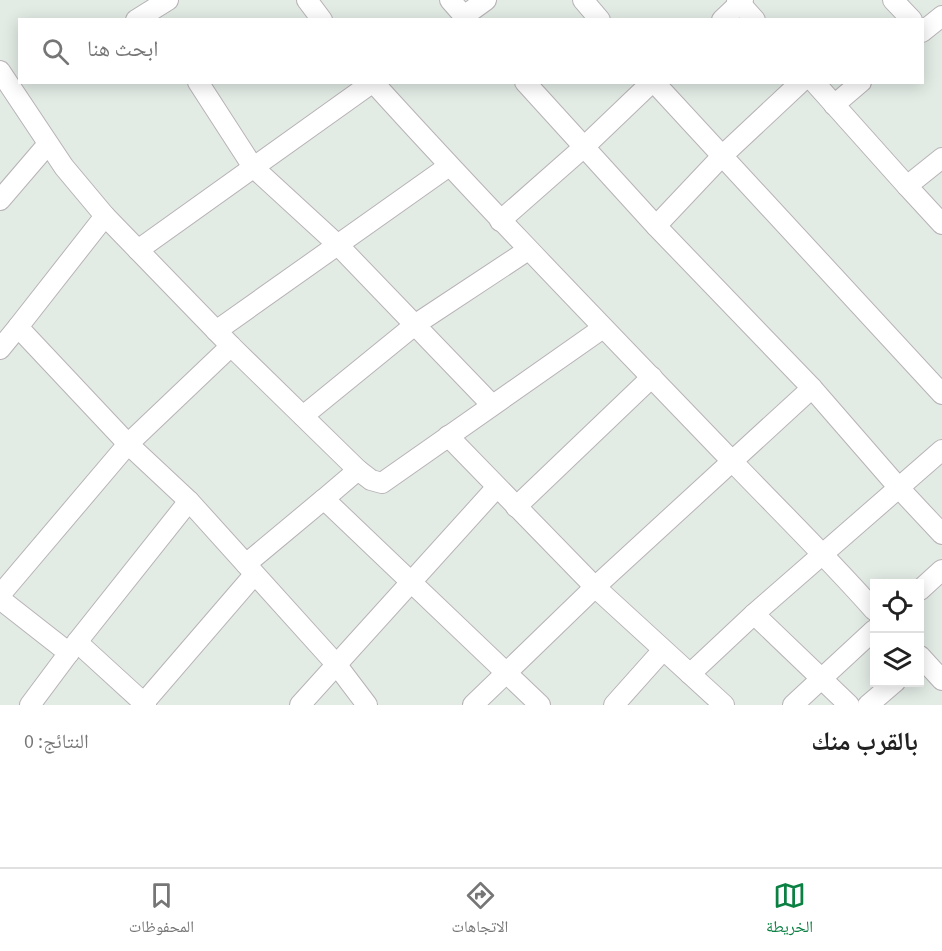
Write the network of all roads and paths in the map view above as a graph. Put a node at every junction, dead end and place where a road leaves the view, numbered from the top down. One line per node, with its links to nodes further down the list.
1 (168, 0): 8 (street)
2 (307, 0): 10 (street)
3 (450, 0): 11 (street)
4 (486, 0): 11 (street)
5 (583, 0): 12 (street)
6 (893, 0): 15 (street)
7 (740, 1): 13 (street); 14 (street)
8 (147, 12)
9 (942, 16): 16 (street)
10 (320, 18)
11 (463, 18)
12 (598, 18)
13 (724, 18)
14 (753, 18)
15 (910, 18)
16 (924, 26)
17 (0, 71): 27 (street)
18 (199, 84): 34 (street)
19 (370, 84): 34 (street)
20 (375, 84): 33 (street)
21 (527, 84): 30 (street)
22 (651, 84): 30 (street)
23 (655, 84): 31 (street)
24 (799, 84): 31 (street)
25 (816, 84): 28 (street)
26 (859, 84): 28 (street)
27 (21, 87): 29 (street)
28 (834, 105): 35 (street)
29 (48, 144): 36 (street); 37 (street)
30 (584, 147): 38 (street); 40 (street)
31 (723, 155): 40 (street); 52 (street)
32 (942, 158): 35 (street)
33 (449, 166): 38 (street); 41 (street)
34 (253, 167): 41 (street); 42 (street)
35 (907, 186): 39 (street)
36 (0, 200)
37 (105, 216): 42 (street); 45 (street)
38 (500, 221): 43 (street)
39 (942, 224)
40 (656, 226): 51 (street)
41 (338, 245): 44 (street); 47 (street)
42 (138, 250): 47 (street)
43 (528, 250): 44 (street); 46 (street)
44 (416, 324): 53 (street); 54 (street)
45 (18, 327): 48 (street); 56 (street)
46 (603, 328): 50 (street); 53 (street)
47 (216, 331): 49 (street)
48 (2, 343)
49 (231, 346): 54 (street); 56 (street)
50 (652, 377): 58 (street); 64 (street)
51 (812, 388): 58 (street); 61 (street)
52 (942, 394)
53 (492, 405): 55 (street)
54 (303, 416): 59 (street)
55 (448, 436): 59 (street); 60 (street)
56 (128, 444): 63 (street); 72 (street)
57 (942, 450): 61 (street)
58 (732, 461): 66 (street); 71 (street)
59 (358, 470): 62 (street)
60 (497, 487): 64 (street); 69 (street)
61 (899, 488): 65 (street); 66 (street)
62 (324, 499): 67 (street); 69 (street)
63 (189, 501): 67 (street); 76 (street)
64 (516, 507): 71 (street)
65 (942, 534)
66 (824, 554): 73 (street); 74 (street)
67 (250, 570): 79 (street); 85 (street)
68 (942, 570): 70 (street)
69 (412, 581): 79 (street); 80 (street)
70 (924, 586)
71 (596, 587): 77 (street); 80 (street)
72 (0, 597): 76 (street)
73 (870, 606)
74 (754, 615): 81 (street); 82 (street)
75 (871, 633): 82 (street)
76 (73, 648): 85 (street); 87 (street)
77 (663, 650): 81 (street); 92 (street)
78 (924, 663): 83 (street)
79 (336, 664): 88 (street); 89 (street)
80 (506, 672): 90 (street); 91 (street)
81 (690, 674): 86 (street)
82 (822, 679): 93 (street); 94 (street)
83 (942, 680)
84 (889, 687): 95 (street)
85 (144, 704)
86 (722, 704)
87 (30, 705)
88 (300, 705)
89 (368, 705)
90 (473, 705)
91 (540, 705)
92 (614, 705)
93 (793, 705)
94 (849, 705)
95 (868, 705)

